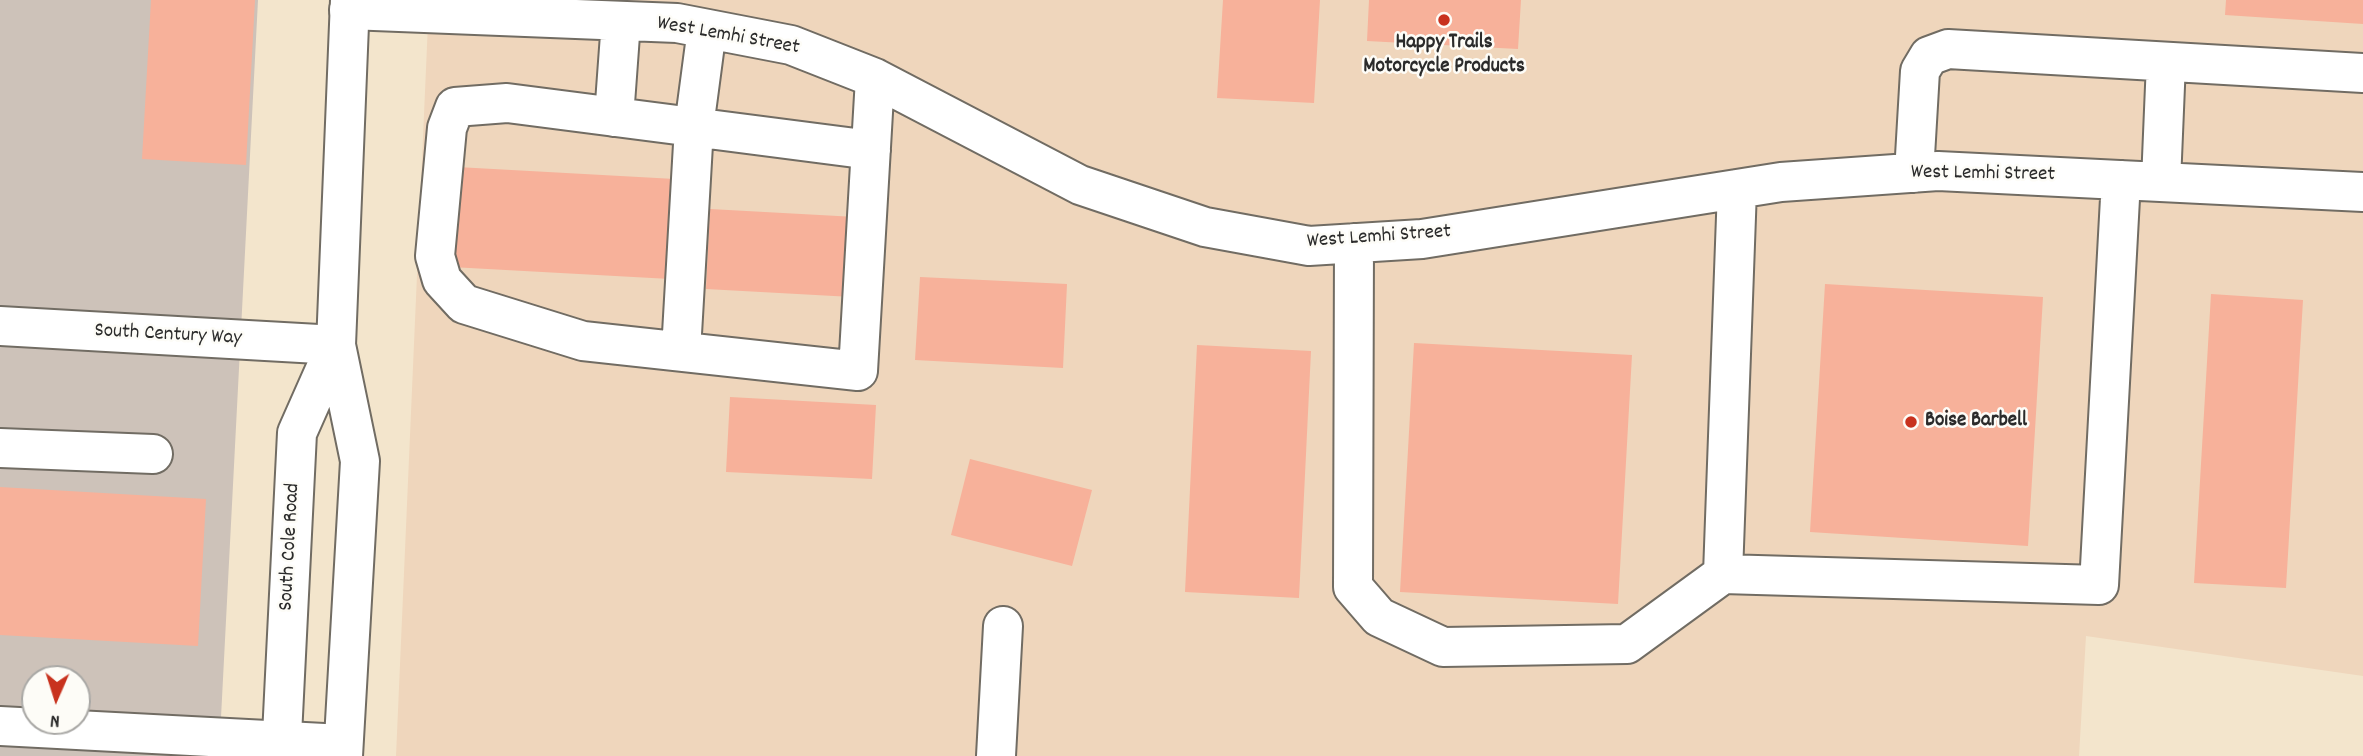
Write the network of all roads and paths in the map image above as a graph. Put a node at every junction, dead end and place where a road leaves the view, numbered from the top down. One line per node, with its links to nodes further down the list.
1 (349, 5): 2 (street, West Lemhi Street); 17 (street, South Cole Road)
2 (621, 21): 3 (street, West Lemhi Street); 7 (street)
3 (707, 29): 6 (street, West Lemhi Street); 8 (street)
4 (2166, 62): 5 (street); 10 (street); 12 (street)
5 (2363, 73)
6 (875, 78): 9 (street); 15 (street, West Lemhi Street)
7 (614, 117): 8 (street); 18 (street)
8 (694, 127): 9 (street); 18 (street)
9 (871, 150): 18 (street)
10 (1914, 173): 11 (street, West Lemhi Street); 13 (street, West Lemhi Street)
11 (2122, 180): 12 (street, West Lemhi Street); 21 (street)
12 (2161, 182): 14 (street, West Lemhi Street)
13 (1737, 188): 15 (street, West Lemhi Street); 21 (street)
14 (2363, 192)
15 (1354, 243): 21 (street)
16 (0, 326): 17 (street, South Century Way)
17 (336, 345): 24 (street, South Cole Road); 25 (street, South Cole Road)
18 (681, 351)
19 (0, 448): 20 (street)
20 (153, 454)
21 (1723, 574)
22 (1003, 626): 26 (street)
23 (0, 726): 24 (street)
24 (281, 749): 25 (street)
25 (343, 750)
26 (996, 756)

